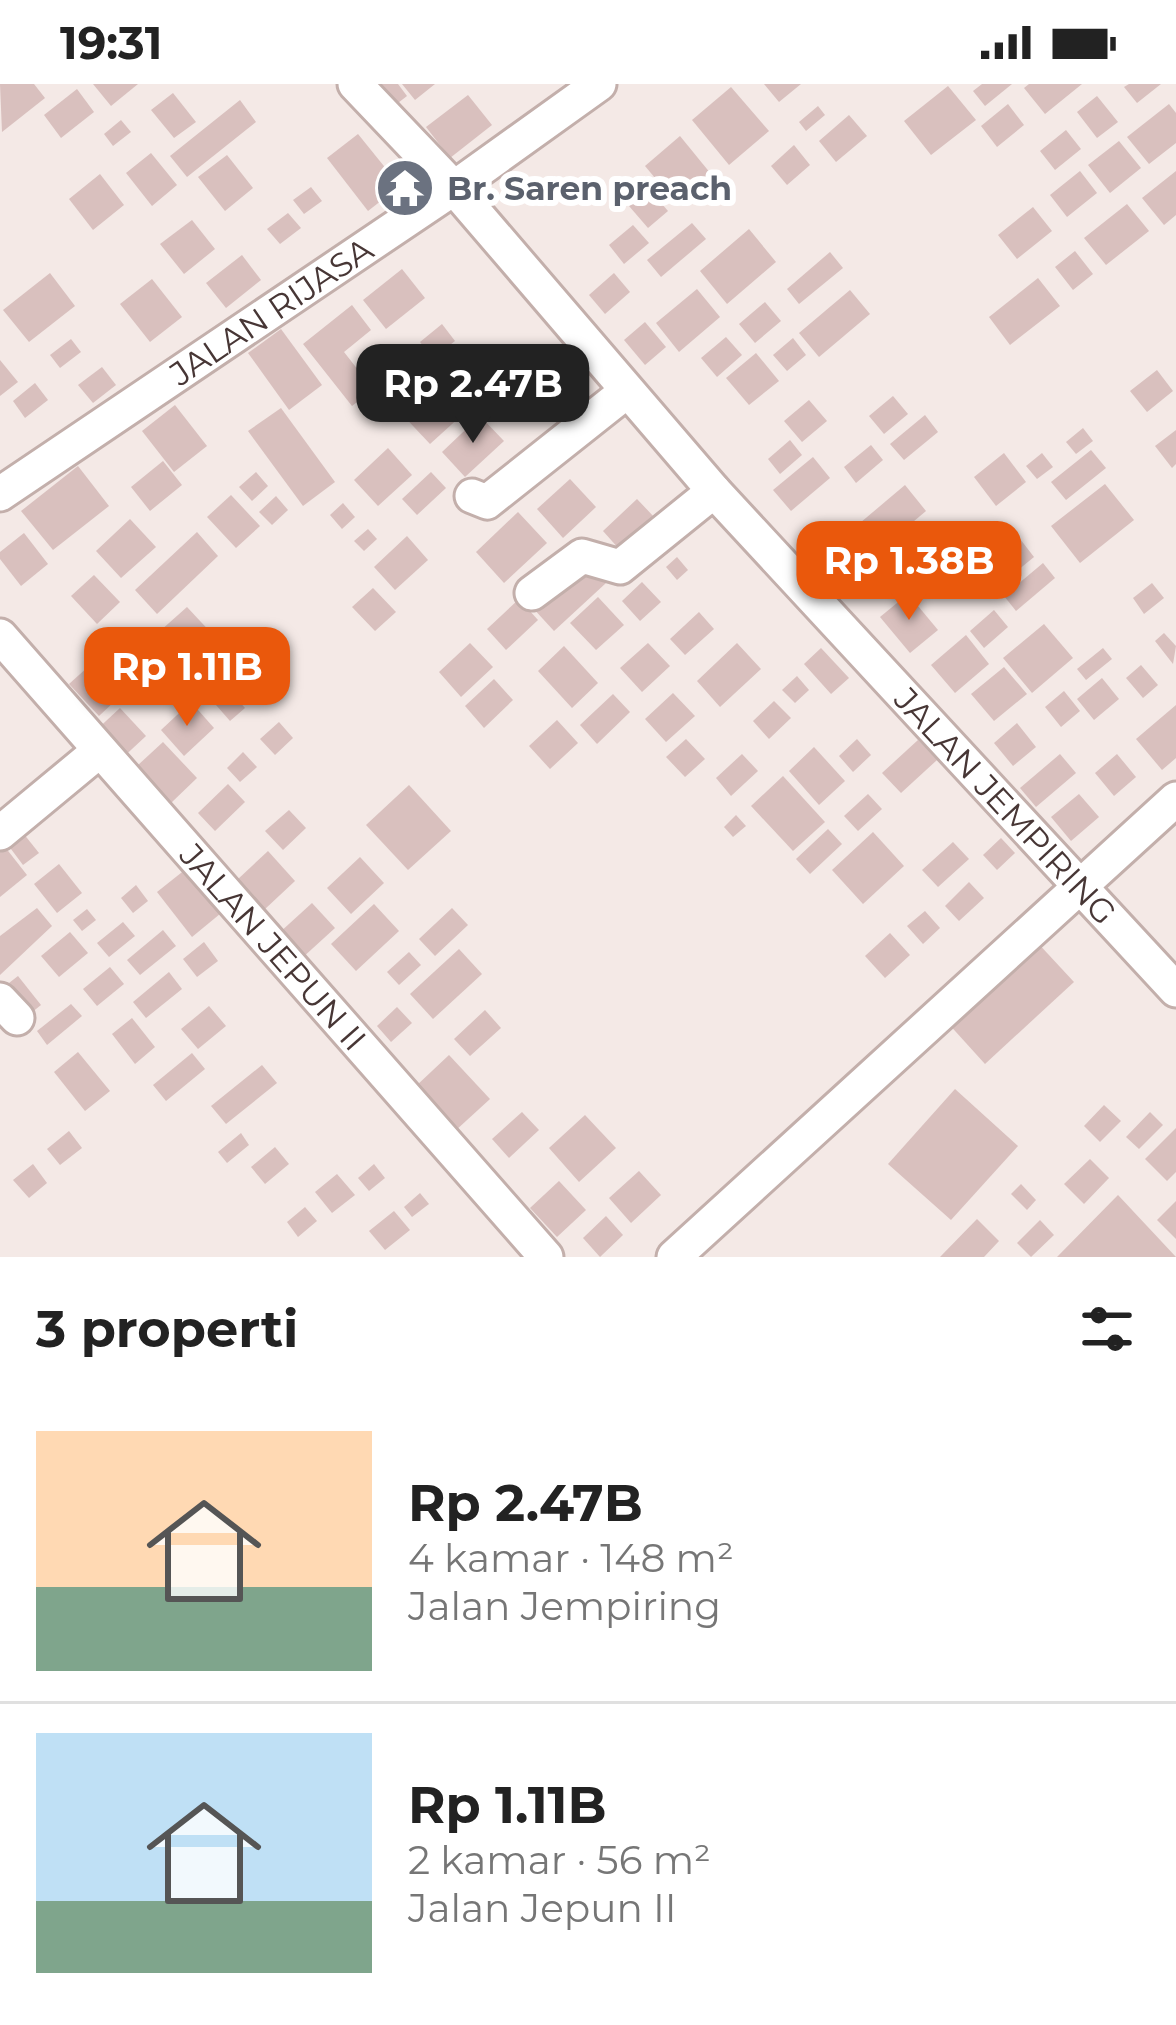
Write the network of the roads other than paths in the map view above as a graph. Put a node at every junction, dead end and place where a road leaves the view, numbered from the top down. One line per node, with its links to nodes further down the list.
1 (355, 84): 3 (street, JALAN JEMPIRING)
2 (599, 84): 3 (street, JALAN RIJASA)
3 (454, 188): 4 (street, JALAN JEMPIRING); 6 (street, JALAN RIJASA)
4 (627, 391): 5 (street, JALAN JEMPIRING); 7 (street)
5 (714, 491): 8 (street); 13 (street, JALAN JEMPIRING)
6 (0, 494)
7 (472, 496)
8 (532, 593)
9 (0, 636): 10 (street, JALAN JEPUN II)
10 (99, 751): 12 (street); 15 (street, JALAN JEPUN II)
11 (1176, 799): 13 (street)
12 (0, 833)
13 (1081, 883): 14 (street, JALAN JEMPIRING); 16 (street)
14 (1176, 990)
15 (545, 1257)
16 (674, 1257)

